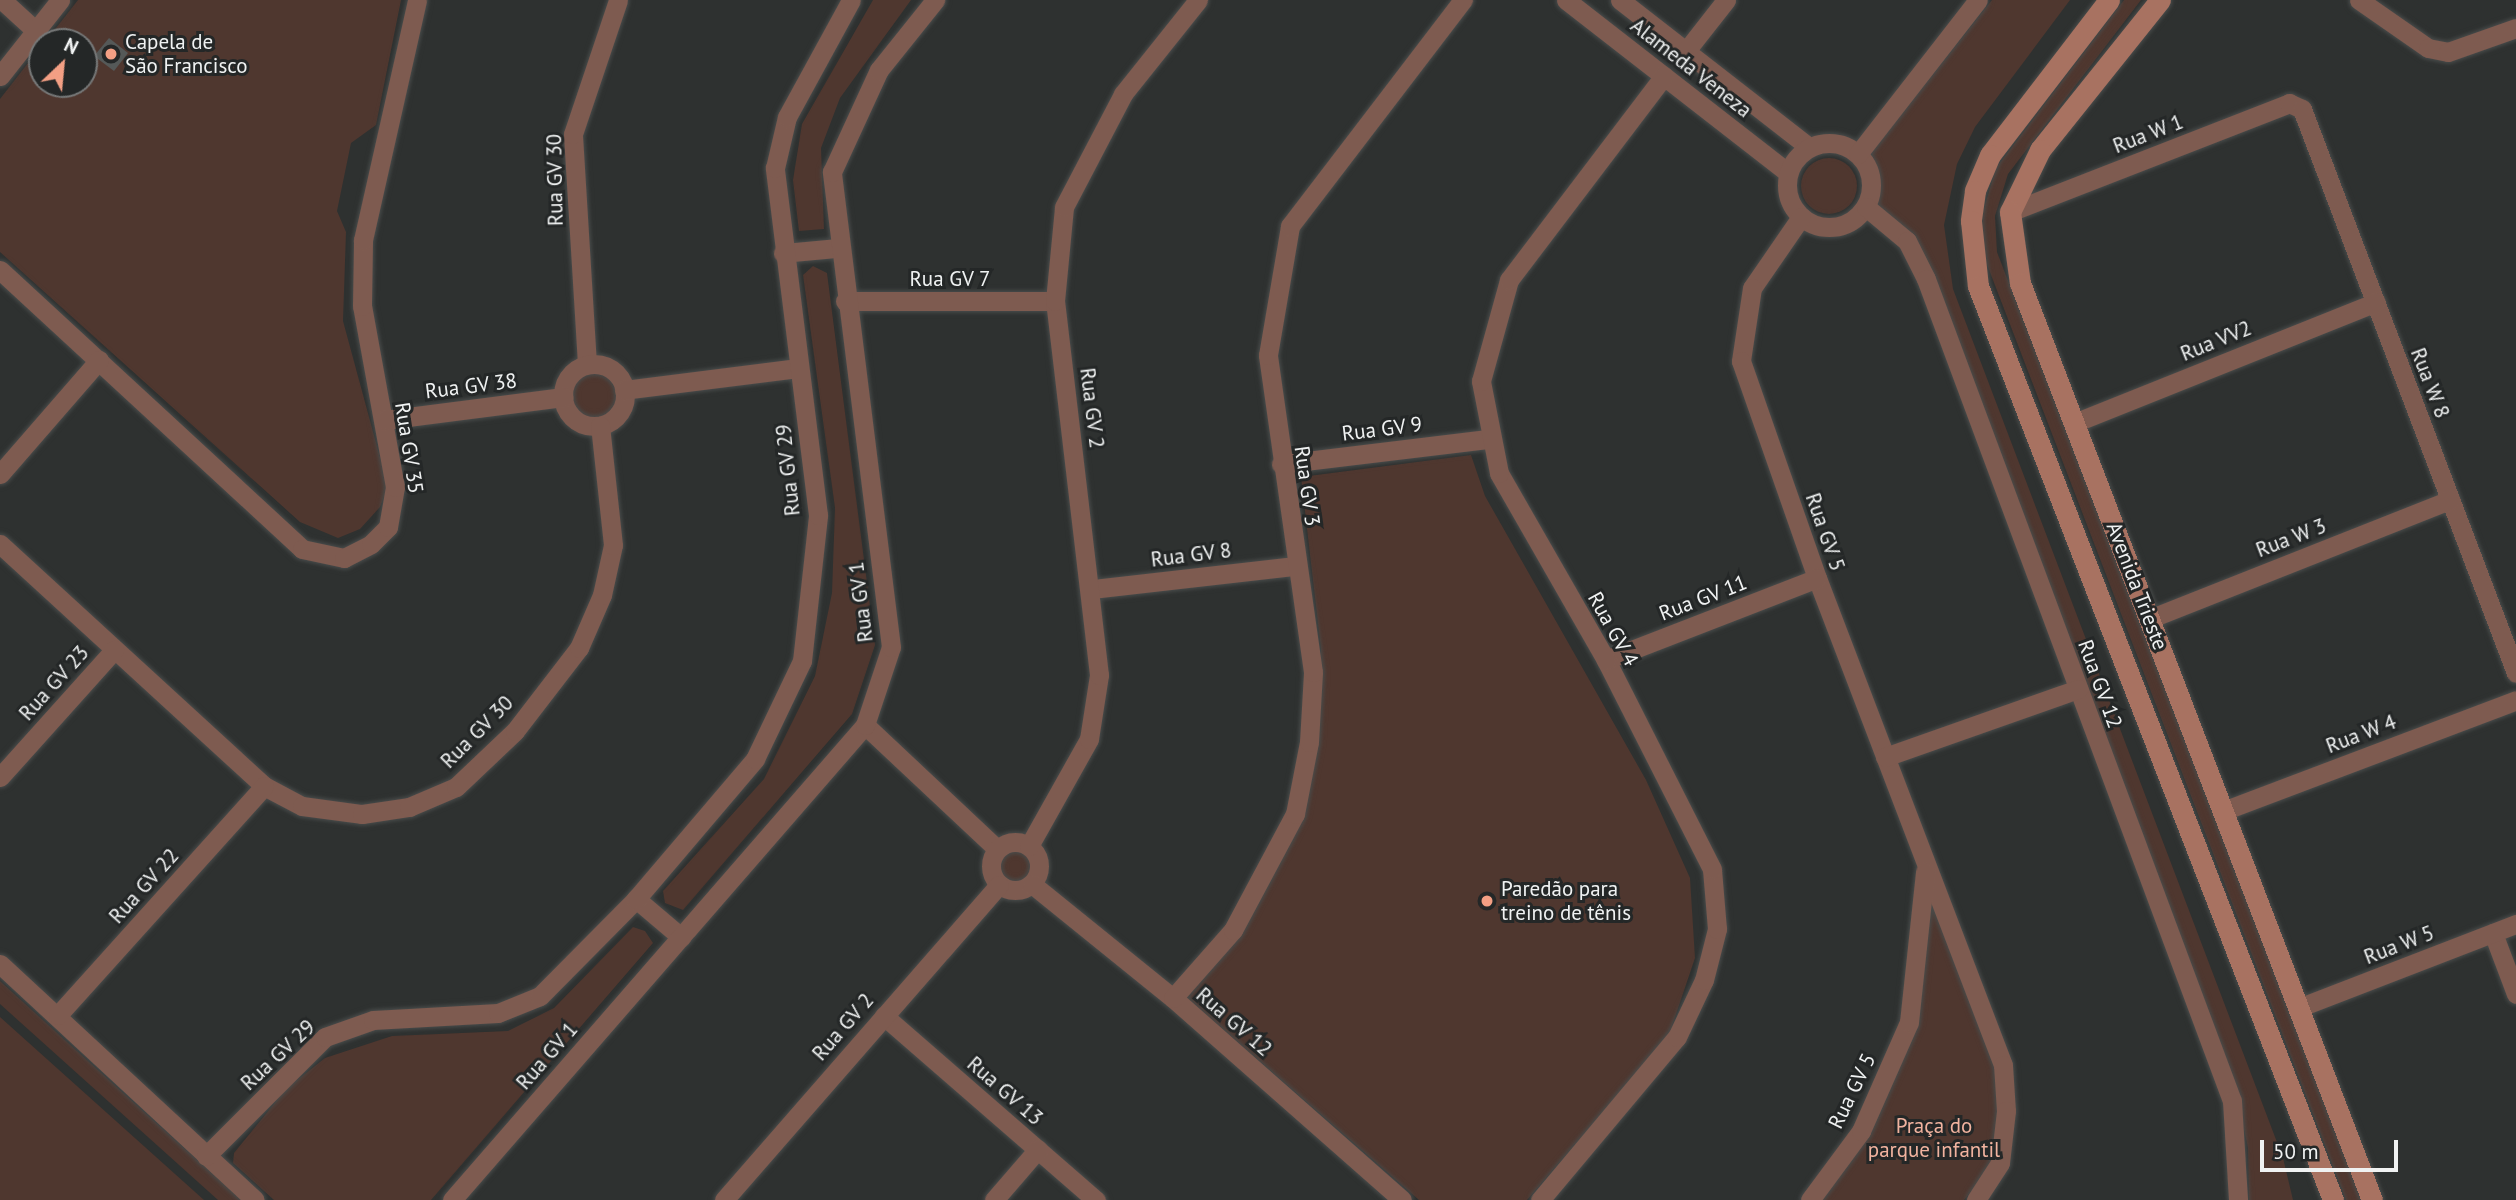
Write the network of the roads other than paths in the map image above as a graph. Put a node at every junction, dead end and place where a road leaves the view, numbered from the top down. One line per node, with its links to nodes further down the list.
1 (2, 0): 16 (street)
2 (60, 0): 17 (street)
3 (417, 0): 41 (street, Rua GV 35)
4 (618, 0): 37 (street, Rua GV 30)
5 (851, 0): 31 (street, Rua GV 29)
6 (935, 0): 30 (street, Rua GV 1)
7 (1198, 0): 34 (street, Rua GV 2)
8 (1463, 0): 45 (street, Rua GV 3)
9 (1620, 0): 20 (street, Alameda Veneza)
10 (1726, 0): 20 (street)
11 (1978, 0): 25 (street)
12 (2109, 0): 90 (street, Avenida Trieste)
13 (2160, 0): 28 (street)
14 (2359, 0): 18 (street)
15 (1579, 4): 22 (street, Alameda Veneza)
16 (33, 28)
17 (38, 28)
18 (2516, 28)
19 (28, 41): 21 (street)
20 (1686, 51): 24 (street, Alameda Veneza)
21 (0, 76)
22 (1664, 76): 26 (street, Alameda Veneza); 44 (street, Rua GV 4)
23 (2302, 109): 28 (street, Rua W 1); 35 (street, Rua W 8)
24 (1809, 147): 25 (street); 26 (street)
25 (1858, 154): 27 (street)
26 (1788, 173): 29 (street)
27 (1866, 207): 29 (street); 56 (street, Rua GV 12)
28 (2010, 212): 42 (street, Avenida Trieste)
29 (1801, 217): 50 (street, Rua GV 5)
30 (837, 248): 31 (street); 33 (street, Rua GV 1)
31 (783, 253): 38 (street, Rua GV 29)
32 (0, 270): 36 (street, Rua GV 35)
33 (845, 301): 34 (street, Rua GV 7); 58 (street, Rua GV 1)
34 (1055, 301): 51 (street, Rua GV 2)
35 (2376, 302): 42 (street, Rua VV2); 47 (street, Rua W 8)
36 (99, 360): 41 (street, Rua GV 35); 46 (street)
37 (587, 365): 39 (street); 40 (street)
38 (799, 368): 39 (street); 68 (street, Rua GV 29)
39 (624, 390): 43 (street)
40 (564, 397): 41 (street, Rua GV 38); 43 (street)
41 (384, 420)
42 (2074, 423): 52 (street, Avenida Trieste)
43 (600, 426): 61 (street, Rua GV 30)
44 (1489, 439): 45 (street, Rua GV 9); 54 (street, Rua GV 4)
45 (1281, 464): 49 (street, Rua GV 3)
46 (0, 474)
47 (2450, 500): 52 (street, Rua W 3); 55 (street, Rua W 8)
48 (0, 544): 53 (street, Rua GV 30)
49 (1295, 566): 51 (street, Rua GV 8); 74 (street, Rua GV 3)
50 (1817, 578): 54 (street, Rua GV 11); 59 (street, Rua GV 5)
51 (1092, 589): 63 (street, Rua GV 2)
52 (2149, 618): 62 (street, Avenida Trieste)
53 (114, 650): 60 (street, Rua GV 23); 61 (street, Rua GV 30)
54 (1606, 660): 86 (street, Rua GV 4)
55 (2516, 673)
56 (2078, 689): 59 (street); 89 (street, Rua GV 12)
57 (2516, 700): 62 (street, Rua W 4)
58 (865, 725): 64 (street); 71 (street, Rua GV 1)
59 (1885, 757): 65 (street, Rua GV 5)
60 (0, 777)
61 (264, 786): 76 (street, Rua GV 22)
62 (2223, 811): 75 (street, Avenida Trieste)
63 (1029, 846): 64 (street); 66 (street)
64 (997, 849): 67 (street)
65 (1926, 866): 87 (street, Rua GV 5); 88 (street, Rua GV 5)
66 (1032, 884): 67 (street); 74 (street, Rua GV 12)
67 (999, 885): 77 (street, Rua GV 2)
68 (636, 900): 71 (street); 79 (street, Rua GV 29)
69 (2516, 924): 70 (street, Rua W 5)
70 (2493, 933): 73 (street); 75 (street, Rua W 5)
71 (681, 937): 81 (street, Rua GV 1)
72 (0, 964): 76 (street)
73 (2516, 995)
74 (1173, 998): 85 (street, Rua GV 12)
75 (2298, 1008): 91 (street, Avenida Trieste)
76 (58, 1015): 79 (street)
77 (884, 1016): 78 (street, Rua GV 13); 82 (street, Rua GV 2)
78 (1038, 1149): 83 (street); 84 (street, Rua GV 13)
79 (206, 1156): 80 (street)
80 (255, 1200)
81 (452, 1200)
82 (724, 1200)
83 (994, 1200)
84 (1096, 1200)
85 (1402, 1200)
86 (1540, 1200)
87 (1810, 1200)
88 (1976, 1200)
89 (2238, 1200)
90 (2333, 1200)
91 (2372, 1200)

